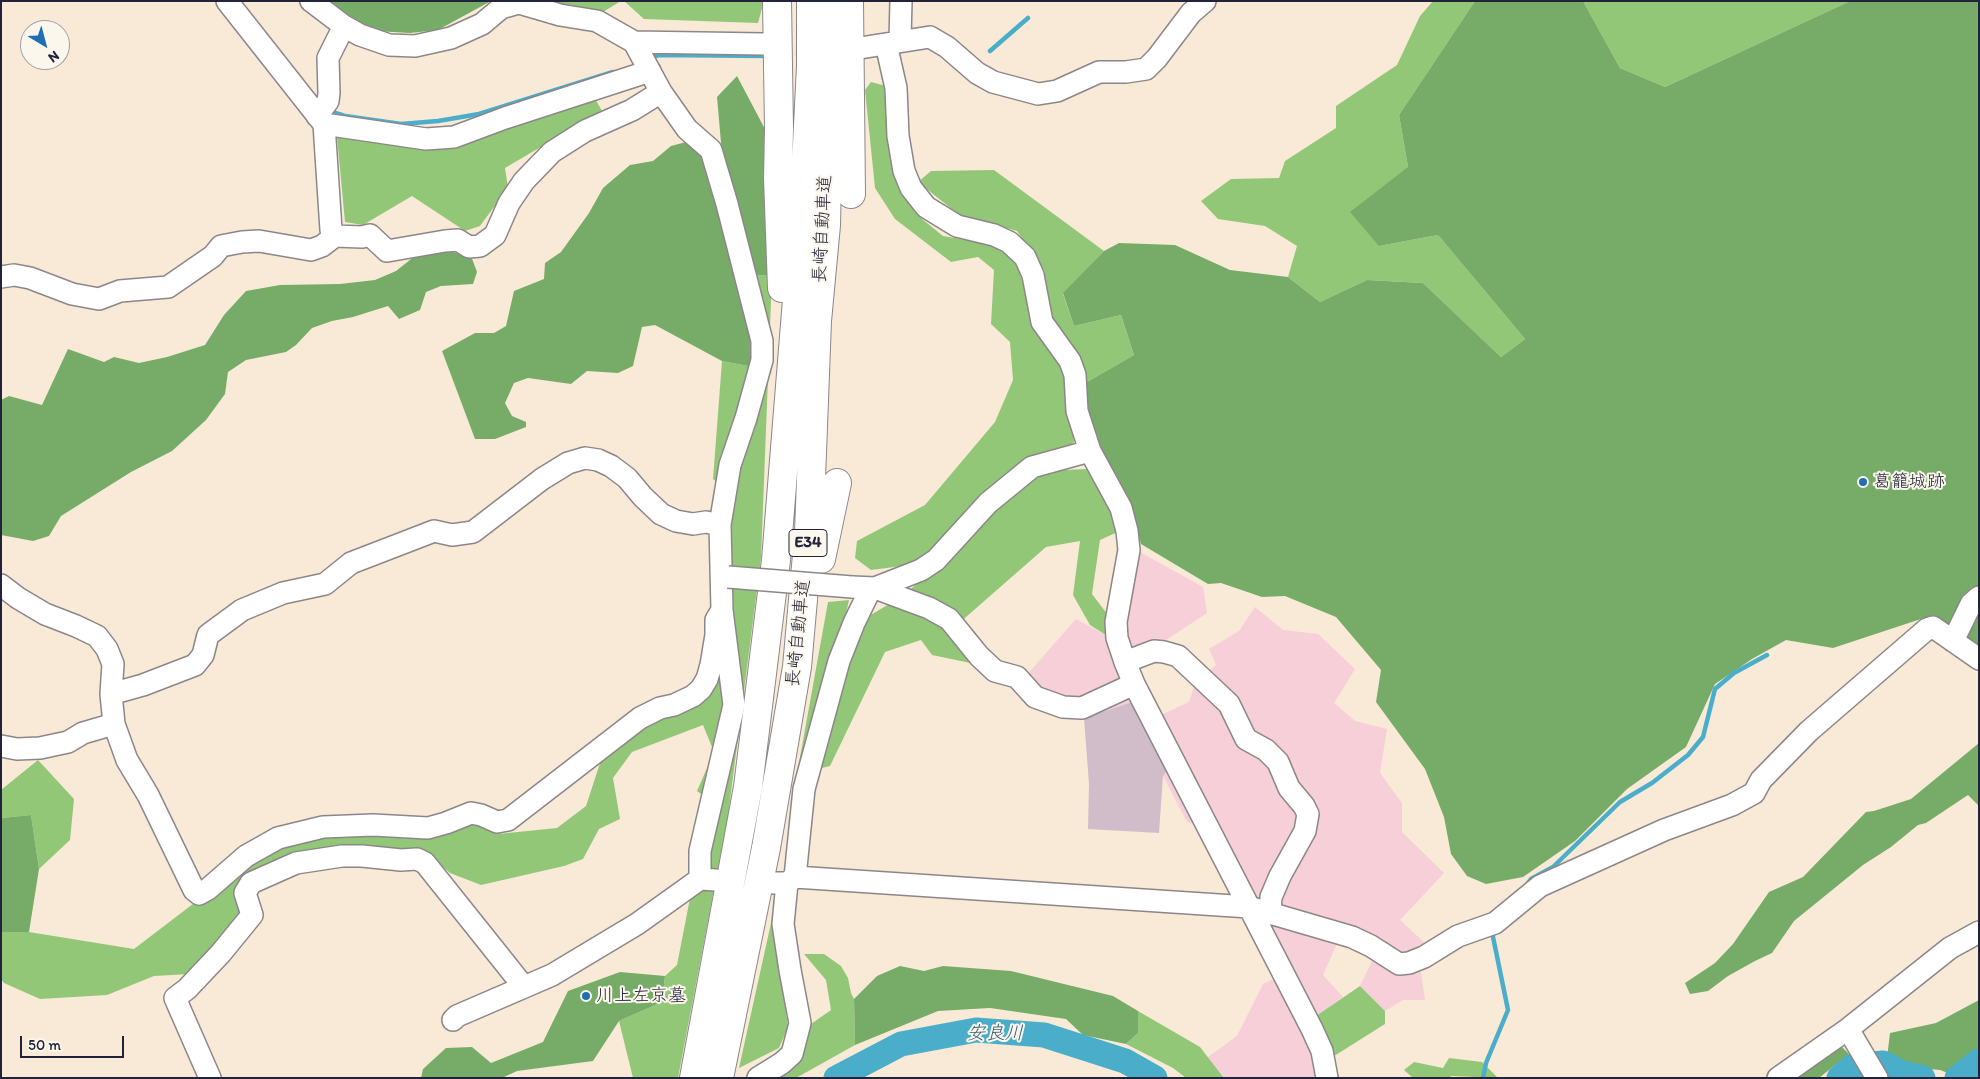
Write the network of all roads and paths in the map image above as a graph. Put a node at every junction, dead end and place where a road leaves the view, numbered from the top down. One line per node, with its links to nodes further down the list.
1 (227, 1): 15 (street)
2 (311, 1): 9 (street)
3 (777, 1): 20 (highway)
4 (811, 1): 20 (highway, 長崎自動車道 / E34)
5 (830, 1): 31 (highway, 長崎自動車道 / E34)
6 (849, 1): 16 (highway)
7 (901, 1): 10 (street)
8 (1205, 1): 10 (street)
9 (344, 26): 13 (street); 15 (street)
10 (893, 42): 12 (street); 19 (street)
11 (764, 44): 13 (street)
12 (860, 48)
13 (643, 58): 14 (street); 15 (street)
14 (661, 92): 17 (street); 22 (street)
15 (323, 114): 17 (street)
16 (851, 194)
17 (335, 236): 18 (street)
18 (1, 277)
19 (1090, 451): 25 (street); 30 (street)
20 (785, 452): 44 (highway, 長崎自動車道 / E34)
21 (837, 483): 31 (highway)
22 (720, 525): 23 (street); 33 (street)
23 (724, 575): 25 (street, bridge); 27 (street)
24 (1, 584): 33 (street)
25 (866, 588): 32 (street); 36 (street)
26 (1979, 597): 28 (street)
27 (722, 610): 34 (street); 40 (street)
28 (1953, 641): 29 (street); 38 (street)
29 (1979, 659)
30 (1125, 662): 32 (street); 38 (street)
31 (797, 667): 45 (highway, 長崎自動車道 / E34)
32 (1134, 684): 37 (street)
33 (111, 694): 34 (street)
34 (114, 724): 35 (street)
35 (1, 746)
36 (785, 881): 37 (street); 46 (street)
37 (1249, 907): 38 (street); 47 (street)
38 (1270, 914)
39 (1979, 932): 42 (street)
40 (524, 987): 41 (street); 43 (street)
41 (453, 1020)
42 (1848, 1029): 48 (street); 49 (street)
43 (210, 1078)
44 (694, 1078)
45 (719, 1078)
46 (758, 1078)
47 (1327, 1078)
48 (1778, 1078)
49 (1876, 1078)

